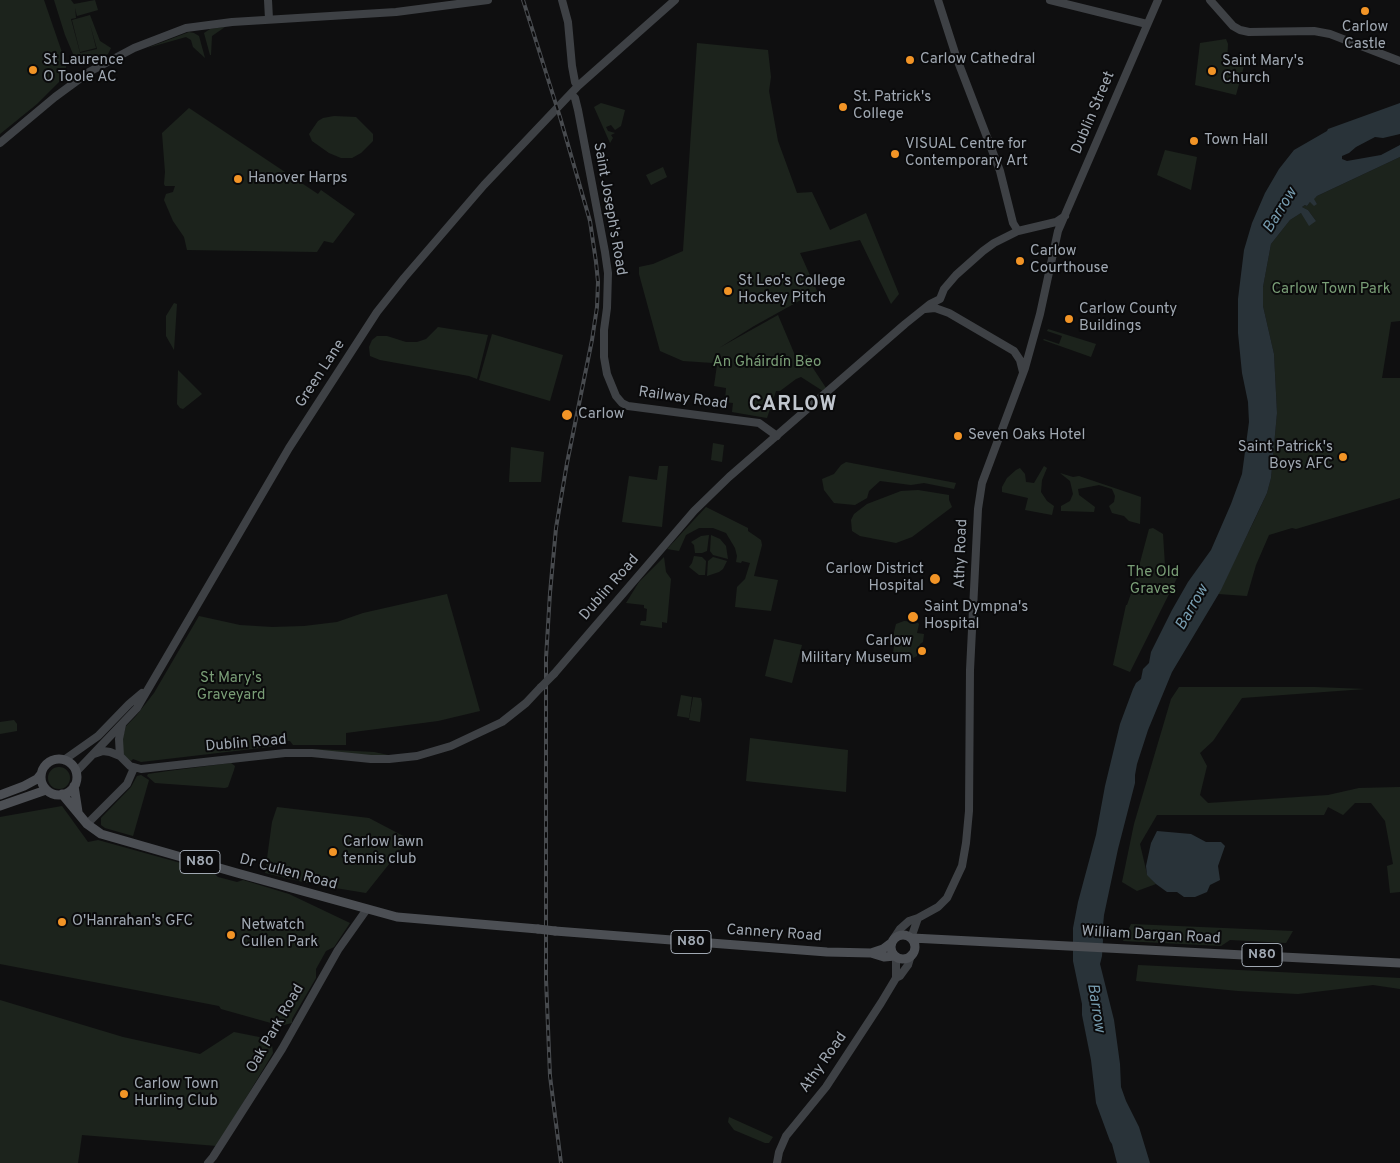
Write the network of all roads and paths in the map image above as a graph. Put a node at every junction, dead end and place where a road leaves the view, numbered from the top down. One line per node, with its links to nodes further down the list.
1 (268, 0): 9 (main road)
2 (488, 0): 9 (main road)
3 (562, 0): 12 (main road)
4 (675, 0): 12 (main road, Green Lane)
5 (938, 0): 19 (main road)
6 (1050, 0): 10 (main road)
7 (1158, 0): 10 (main road, Dublin Street)
8 (1210, 0): 11 (main road)
9 (269, 19): 16 (main road)
10 (1148, 23): 17 (main road, Dublin Street)
11 (1400, 61)
12 (578, 86): 13 (main road, Green Lane)
13 (571, 94): 14 (main road, Green Lane); 15 (main road, Saint Joseph's Road)
14 (562, 104): 15 (main road); 29 (main road, Green Lane)
15 (578, 115): 27 (main road, Saint Joseph's Road)
16 (0, 143)
17 (1067, 215): 18 (main road, Dublin Road); 20 (main road, Athy Road)
18 (1046, 224): 19 (main road, Dublin Road); 20 (main road)
19 (1018, 231): 21 (main road, Dublin Road)
20 (1057, 235): 24 (main road, Athy Road)
21 (940, 299): 22 (main road, Dublin Road); 23 (main road)
22 (924, 309): 23 (main road); 28 (main road, Dublin Road)
23 (948, 313): 25 (main road)
24 (1033, 340): 25 (main road); 26 (main road, Athy Road)
25 (1014, 351): 26 (main road)
26 (1024, 368): 47 (main road, Athy Road)
27 (616, 396): 28 (main road, Railway Road)
28 (776, 436): 36 (main road, Dublin Road, bridge)
29 (146, 690): 30 (main road); 31 (main road)
30 (122, 725): 32 (main road); 33 (main road)
31 (98, 736): 32 (main road); 35 (main road)
32 (105, 742): 33 (main road); 34 (main road)
33 (120, 754): 34 (main road); 36 (main road)
34 (93, 755): 37 (main road)
35 (64, 760): 37 (main road); 38 (main road)
36 (134, 768): 45 (main road)
37 (76, 772): 39 (main road, N80)
38 (41, 774): 40 (main road); 42 (main road)
39 (74, 786): 41 (main road); 44 (main road, N80)
40 (46, 790): 41 (main road); 43 (main road)
41 (62, 794): 44 (main road, N80)
42 (0, 795)
43 (0, 806)
44 (78, 812): 45 (main road, Dr Cullen Road / N80)
45 (87, 824): 46 (main road, Dr Cullen Road / N80)
46 (370, 910): 52 (main road, Cannery Road / N80, bridge); 56 (main road, Oak Park Road)
47 (918, 918): 48 (main road); 49 (main road, Athy Road)
48 (912, 938): 49 (main road, N80); 50 (main road, William Dargan Road / N80); 51 (main road)
49 (892, 940): 52 (main road, Cannery Road / N80); 53 (main road)
50 (930, 940): 51 (main road, N80); 54 (main road, William Dargan Road / N80)
51 (913, 952): 53 (main road, N80); 55 (main road, Athy Road)
52 (870, 953): 53 (main road, Cannery Road / N80)
53 (896, 956): 55 (main road, Athy Road)
54 (1400, 963)
55 (896, 978): 57 (main road, Athy Road)
56 (208, 1163)
57 (777, 1163)

